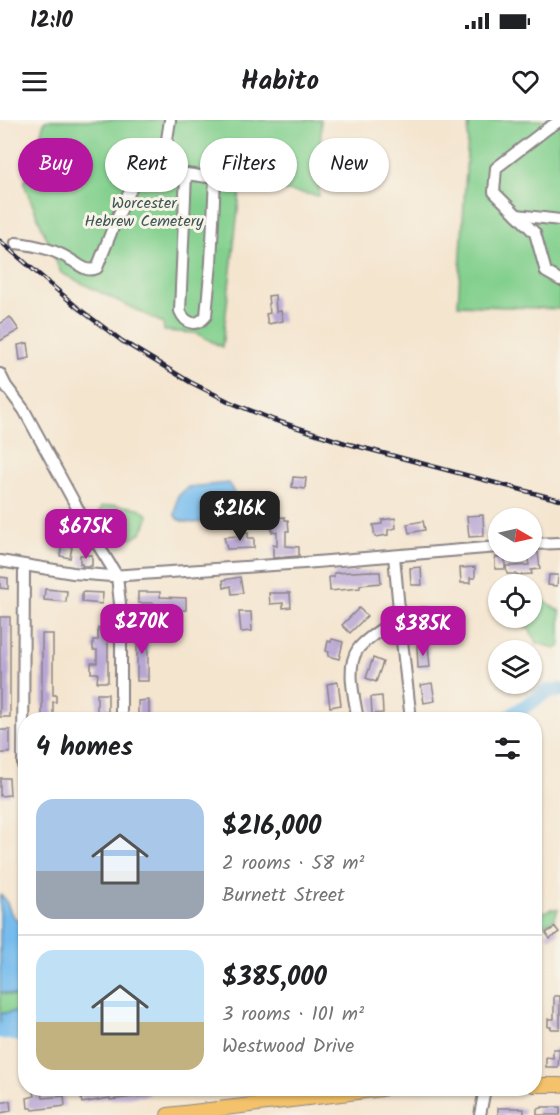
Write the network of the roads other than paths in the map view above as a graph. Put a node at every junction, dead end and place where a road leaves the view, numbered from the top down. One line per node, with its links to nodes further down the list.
1 (170, 120): 3 (street)
2 (560, 121): 7 (street)
3 (167, 138)
4 (130, 192): 9 (street)
5 (185, 192): 6 (street)
6 (214, 192)
7 (517, 215): 8 (street); 10 (street)
8 (560, 220)
9 (16, 243)
10 (560, 280)
11 (0, 374): 16 (street)
12 (488, 548): 13 (street)
13 (394, 556): 16 (street); 17 (street)
14 (0, 561): 15 (street)
15 (24, 566): 16 (street); 18 (street)
16 (117, 576): 19 (street)
17 (399, 616): 20 (street); 21 (street)
18 (23, 712)
19 (121, 712)
20 (357, 712)
21 (410, 712)
22 (542, 1085): 23 (main road)
23 (560, 1085)
24 (337, 1096): 26 (main road)
25 (484, 1096): 28 (street)
26 (254, 1109): 27 (main road)
27 (168, 1115)
28 (480, 1115)

